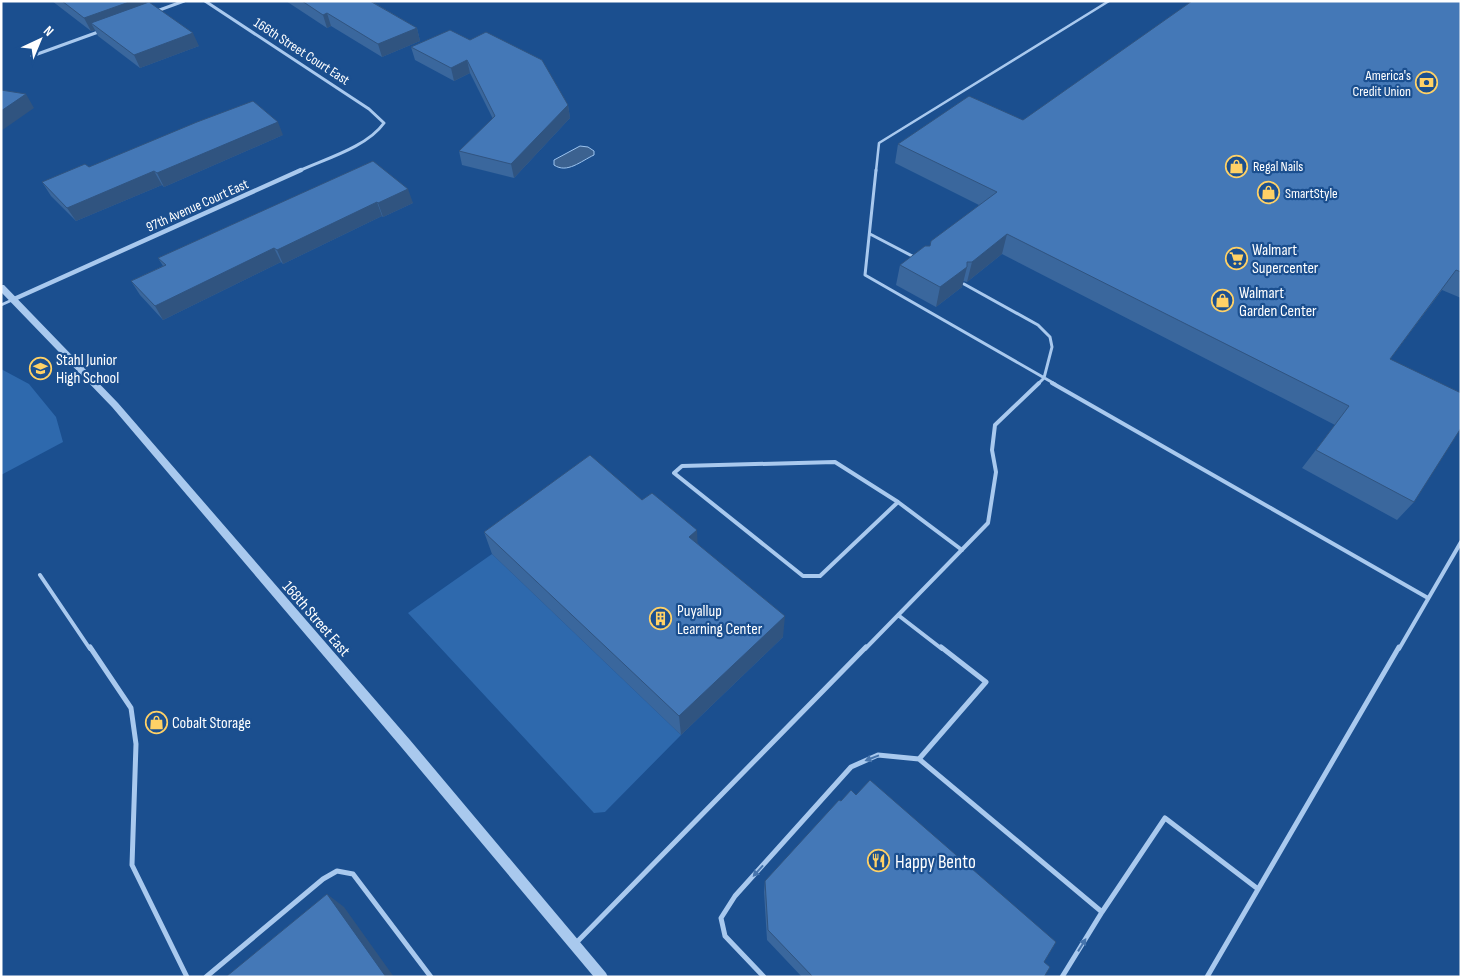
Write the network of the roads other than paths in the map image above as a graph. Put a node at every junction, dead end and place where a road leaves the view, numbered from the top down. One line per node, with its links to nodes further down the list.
1 (184, 1): 4 (street)
2 (205, 1): 7 (street, 166th Street Court East)
3 (1109, 1): 8 (lane)
4 (148, 14)
5 (104, 30): 6 (street)
6 (32, 56)
7 (384, 122): 12 (street, 97th Avenue Court East)
8 (870, 234): 9 (lane); 14 (lane)
9 (917, 259)
10 (964, 284): 14 (lane)
11 (1, 287): 12 (street, 168th Street East)
12 (12, 300): 13 (lane); 24 (street, 168th Street East)
13 (1, 305)
14 (1044, 378): 17 (lane); 19 (lane)
15 (898, 502): 15 (lane); 17 (lane)
16 (1461, 542): 19 (lane)
17 (962, 550): 20 (lane)
18 (40, 575): 25 (lane)
19 (1428, 598): 22 (lane)
20 (898, 615): 21 (lane); 24 (lane)
21 (920, 759): 23 (lane); 29 (lane, one-way to 29)
22 (1258, 889): 23 (lane); 31 (lane)
23 (1102, 912): 30 (lane, one-way to 23)
24 (574, 945): 28 (street, 168th Street East)
25 (187, 977)
26 (206, 977): 27 (lane)
27 (431, 977)
28 (602, 977)
29 (764, 977)
30 (1062, 977)
31 (1207, 977)

